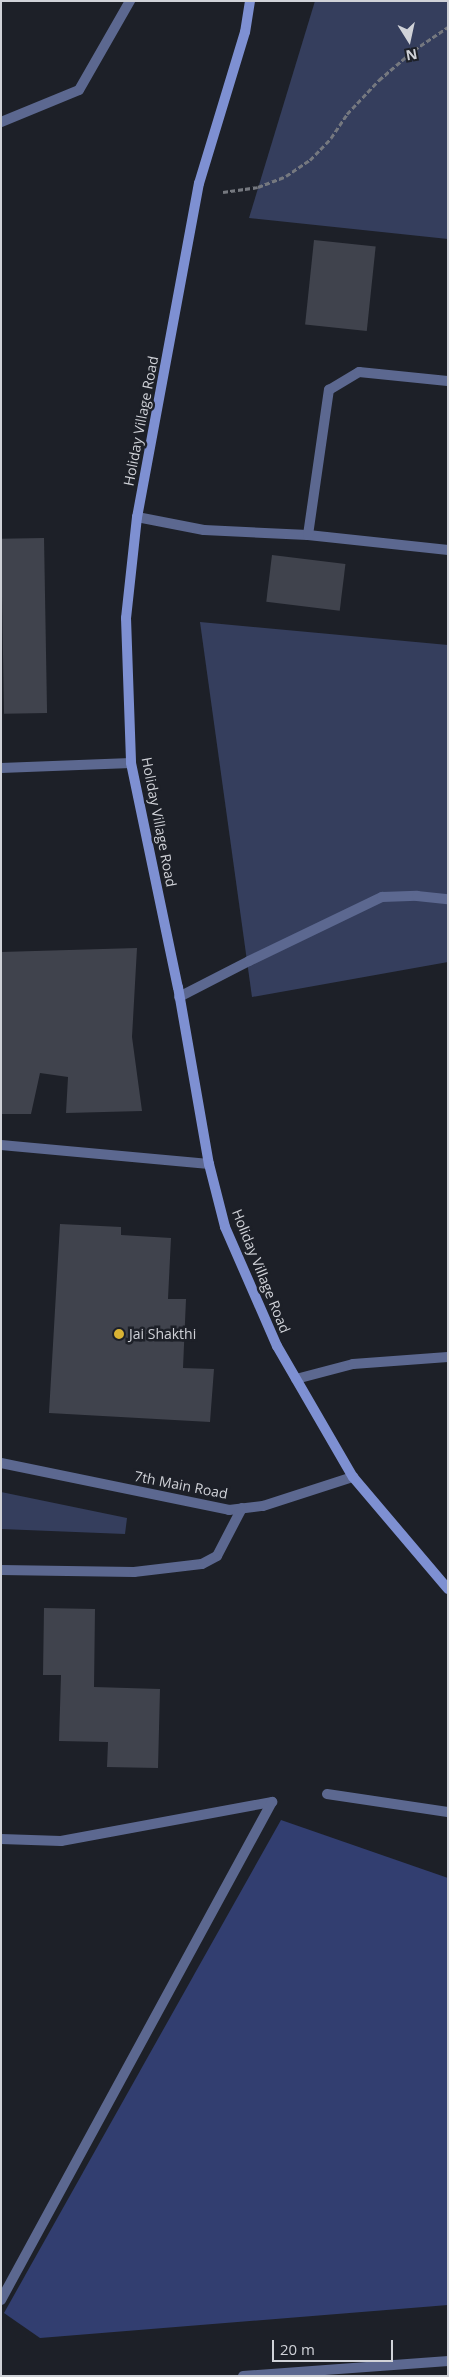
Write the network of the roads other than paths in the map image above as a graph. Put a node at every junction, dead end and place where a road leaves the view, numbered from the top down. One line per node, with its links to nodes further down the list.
1 (130, 1): 3 (street)
2 (250, 1): 5 (street, Holiday Village Road)
3 (1, 122)
4 (448, 381): 6 (street)
5 (137, 517): 6 (street); 8 (street, Holiday Village Road)
6 (308, 535): 7 (street)
7 (448, 550)
8 (132, 763): 9 (street); 11 (street, Holiday Village Road)
9 (1, 768)
10 (448, 899): 11 (street)
11 (180, 997): 13 (street, Holiday Village Road)
12 (1, 1145): 13 (street)
13 (209, 1164): 15 (street, Holiday Village Road)
14 (448, 1357): 15 (street)
15 (296, 1379): 17 (street, Holiday Village Road)
16 (1, 1463): 18 (street, 7th Main Road)
17 (353, 1477): 18 (street, 7th Main Road); 20 (street, Holiday Village Road)
18 (242, 1508): 19 (street)
19 (1, 1570)
20 (448, 1589)
21 (327, 1794): 22 (street)
22 (448, 1812)
23 (1, 1840): 24 (street)
24 (1, 2300)
25 (448, 2361): 26 (street)
26 (244, 2376)

